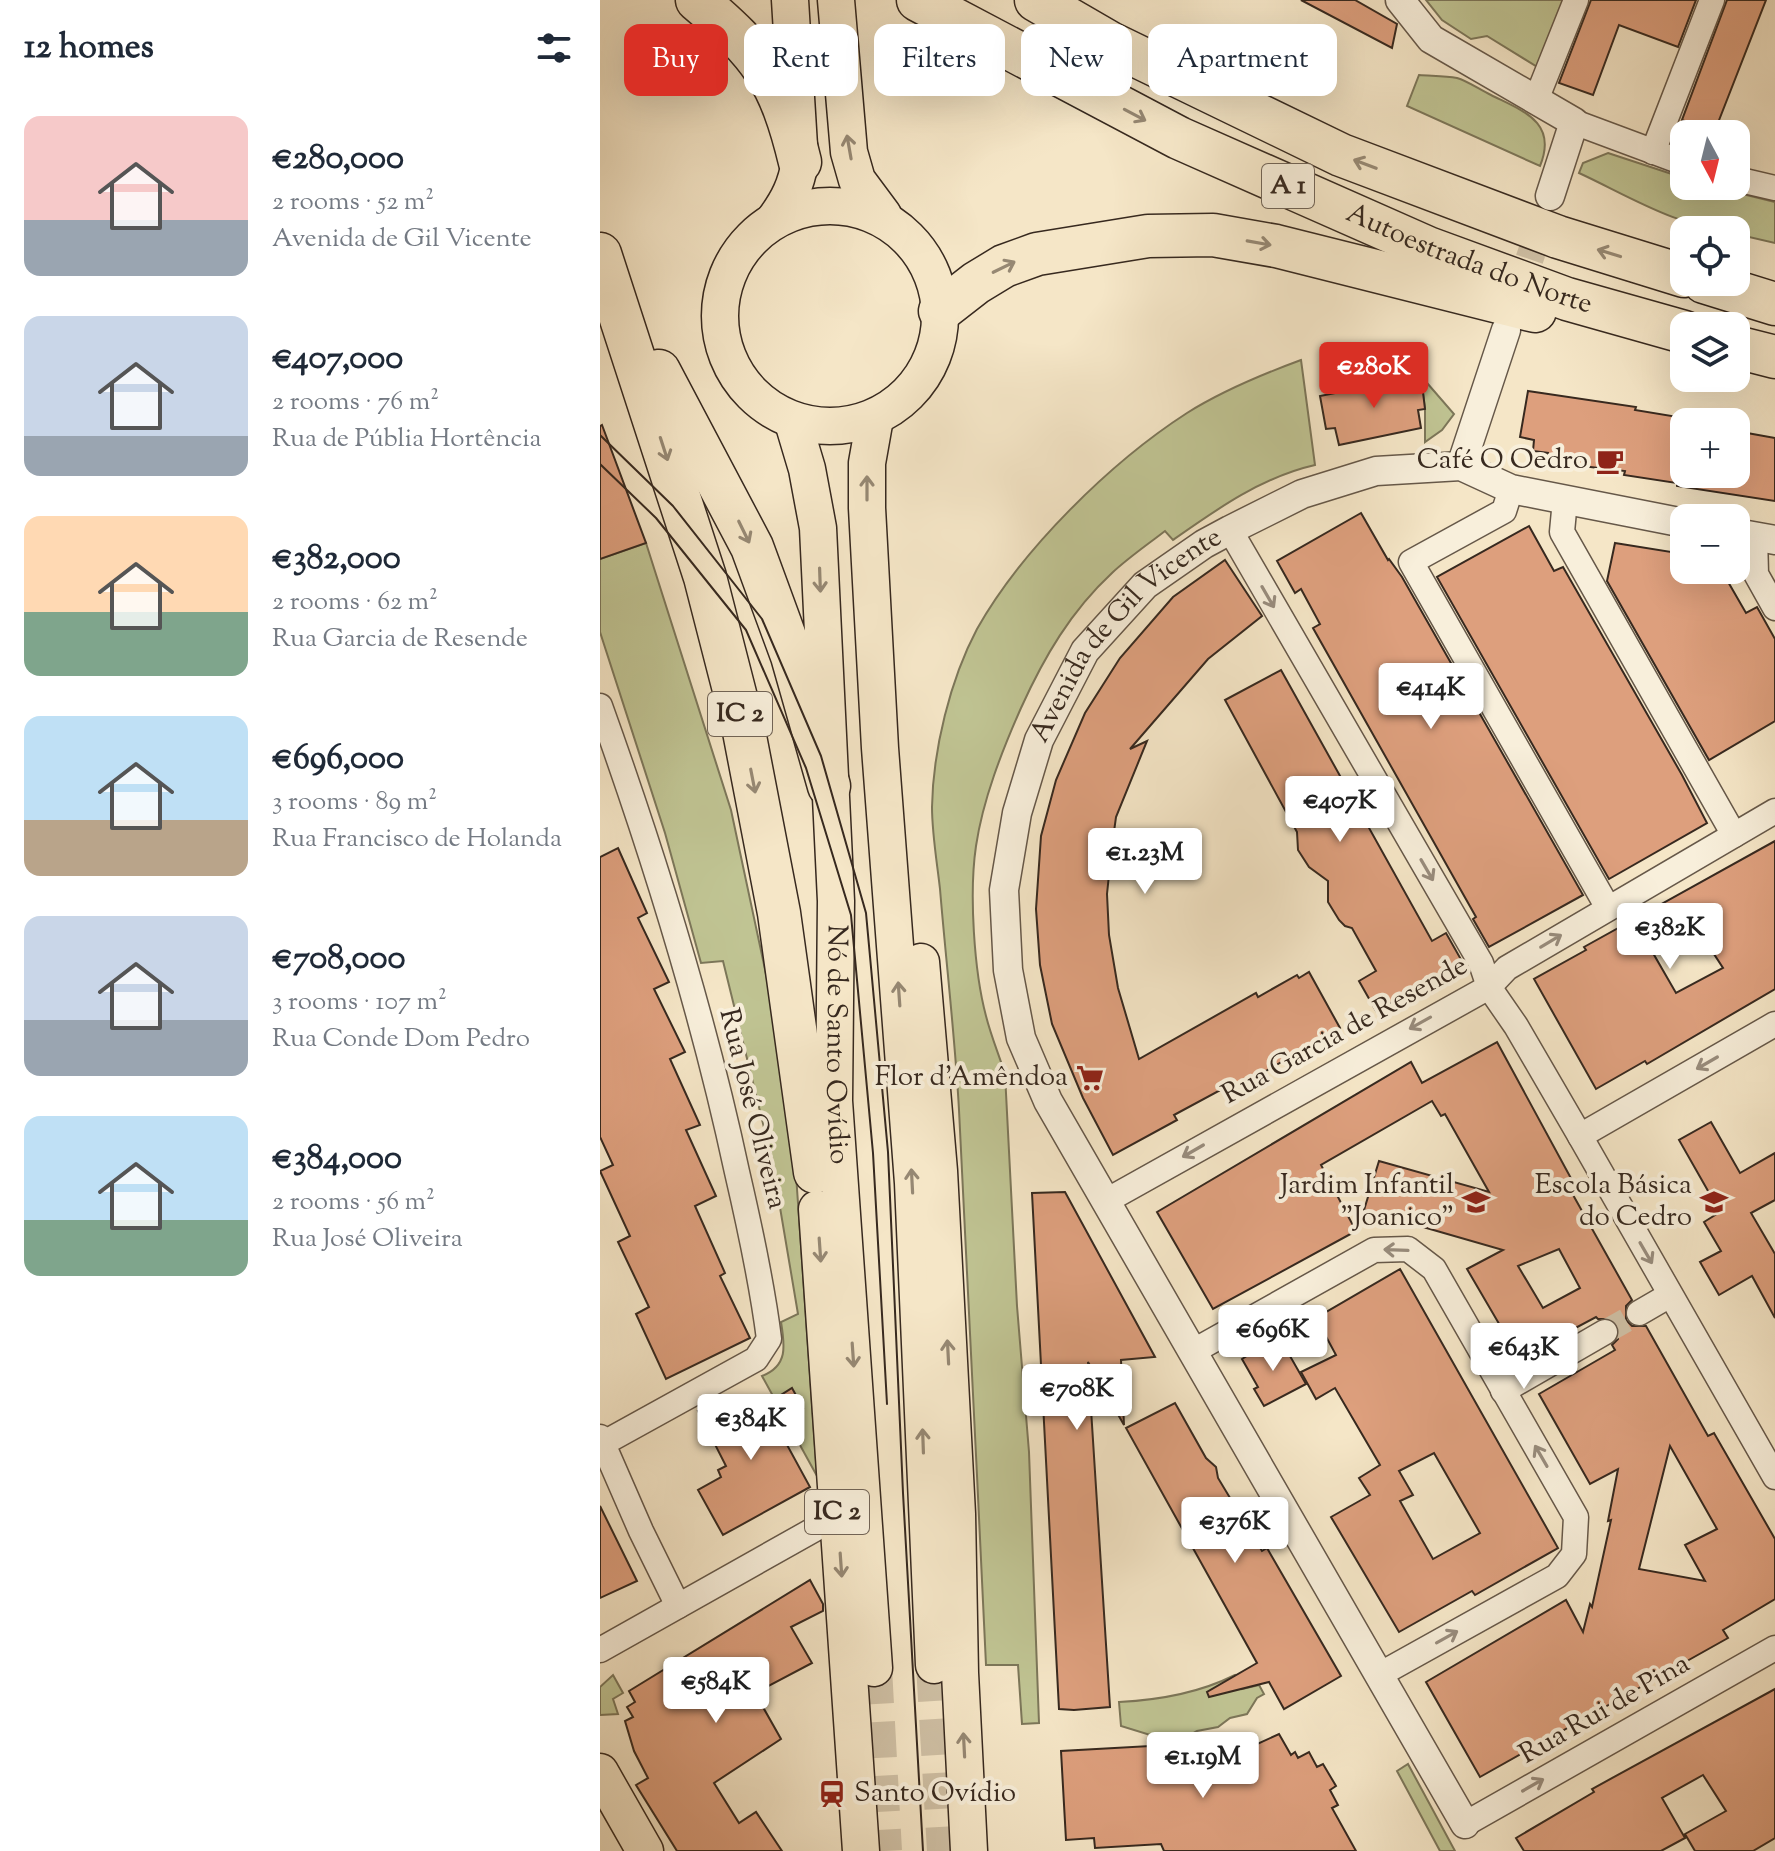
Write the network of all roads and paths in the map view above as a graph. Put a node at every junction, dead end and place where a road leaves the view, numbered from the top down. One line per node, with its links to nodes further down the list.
1 (697, 0): 13 (highway)
2 (790, 0): 13 (main road)
3 (836, 0): 17 (main road, one-way to 3)
4 (918, 0): 24 (highway, Autoestrada do Norte / A 1, one-way to 24)
5 (1036, 0): 20 (highway, Autoestrada do Norte / A 1, one-way to 5)
6 (1400, 0): 9 (street)
7 (1576, 0): 9 (street)
8 (1712, 0): 11 (street)
9 (1536, 100): 10 (street)
10 (1574, 122): 11 (street); 16 (street)
11 (1653, 152): 12 (street)
12 (1670, 158)
13 (800, 162): 18 (main road)
14 (1750, 182): 15 (street)
15 (1775, 188)
16 (1550, 196)
17 (883, 215): 18 (main road); 23 (main road)
18 (775, 219): 30 (main road)
19 (603, 261): 40 (highway, IC 2, one-way to 40); 48 (highway, IC 2, one-way to 48)
20 (1670, 272)
21 (1749, 296): 22 (highway)
22 (1775, 304)
23 (940, 311): 26 (highway, one-way to 26); 29 (main road)
24 (1670, 328)
25 (1506, 330): 31 (street)
26 (1670, 330)
27 (1750, 351): 28 (highway)
28 (1775, 357)
29 (875, 418): 30 (main road); 39 (main road, one-way to 29)
30 (793, 422): 40 (main road, Nó de Santo Ovídio, one-way to 40)
31 (1461, 466): 32 (street, Avenida de Gil Vicente); 35 (street, Avenida de Gil Vicente)
32 (1511, 489): 33 (street, Avenida de Gil Vicente); 44 (street)
33 (1565, 500): 34 (street, Avenida de Gil Vicente); 42 (street)
34 (1670, 520)
35 (1230, 530): 45 (street, one-way to 45); 49 (street, Avenida de Gil Vicente)
36 (1755, 536): 37 (street)
37 (1775, 608)
38 (600, 706): 55 (street, Rua José Oliveira)
39 (880, 748): 62 (main road, Nó de Santo Ovídio, one-way to 39); 69 (main road, one-way to 39)
40 (829, 786): 43 (main road, Nó de Santo Ovídio / IC 2)
41 (1775, 811): 42 (street, Rua Garcia de Resende)
42 (1734, 835): 44 (street, Rua Garcia de Resende)
43 (836, 901): 48 (main road, IC 2); 63 (main road, Nó de Santo Ovídio / IC 2, one-way to 63)
44 (1608, 908): 45 (street, Rua Garcia de Resende, one-way to 44)
45 (1489, 987): 47 (street); 49 (street, Rua Garcia de Resende, one-way to 49)
46 (1775, 1024): 47 (street, one-way to 47)
47 (1580, 1136): 50 (street, one-way to 50)
48 (815, 1172): 68 (main road, IC 2, one-way to 68)
49 (1106, 1201): 53 (street, Avenida de Gil Vicente)
50 (1670, 1295): 51 (street); 56 (street)
51 (1639, 1313)
52 (1605, 1332): 54 (street)
53 (1192, 1352): 54 (street, one-way to 53); 64 (street, Avenida de Gil Vicente)
54 (1503, 1391): 64 (street, one-way to 54)
55 (601, 1441): 59 (street)
56 (1768, 1448): 57 (street)
57 (1775, 1477)
58 (815, 1529): 59 (street)
59 (678, 1606): 61 (street)
60 (1775, 1648): 66 (street, Rua Rui de Pina, one-way to 60)
61 (600, 1650)
62 (934, 1665)
63 (874, 1668)
64 (1379, 1675): 66 (street, Avenida de Gil Vicente)
65 (600, 1772): 67 (main road)
66 (1465, 1824)
67 (645, 1851)
68 (861, 1851)
69 (969, 1851)

